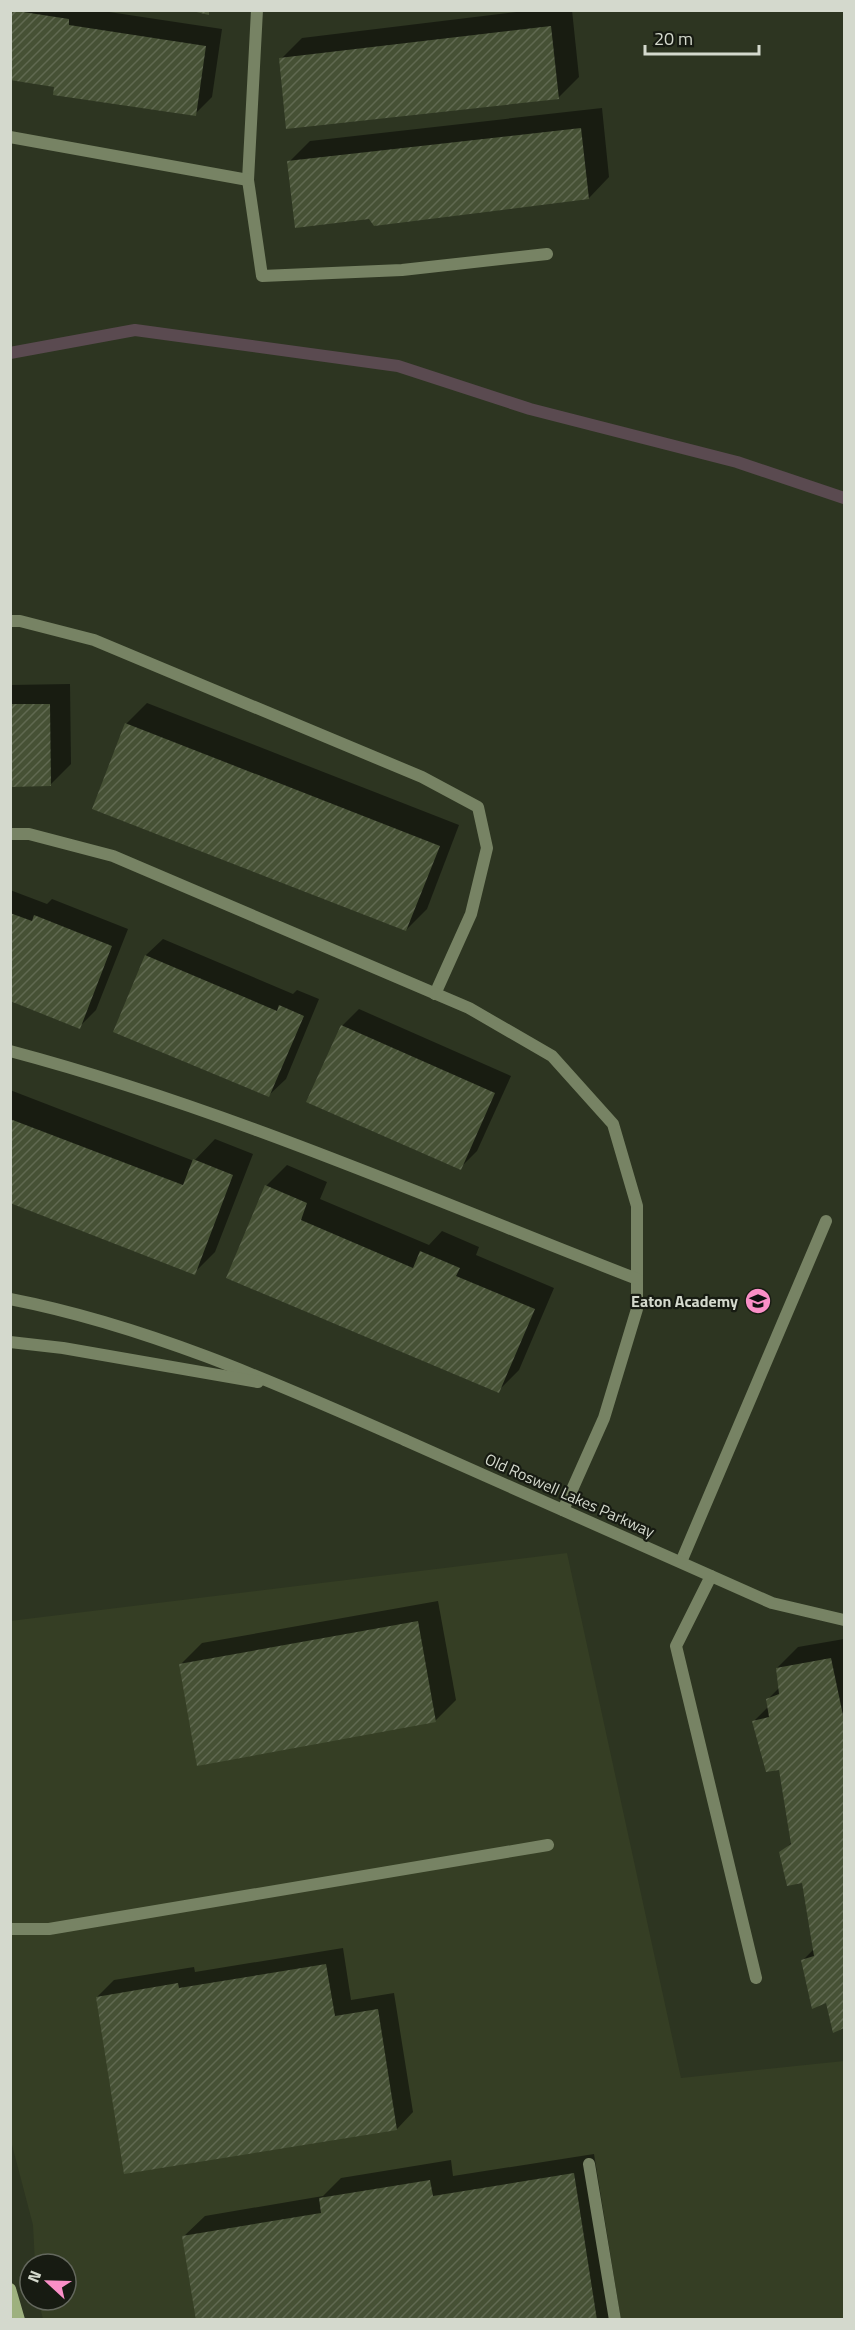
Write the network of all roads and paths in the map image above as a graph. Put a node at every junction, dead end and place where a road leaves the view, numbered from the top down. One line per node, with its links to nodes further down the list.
1 (257, 10): 3 (street)
2 (10, 137): 3 (street)
3 (248, 180): 4 (street)
4 (547, 254)
5 (10, 621): 7 (street)
6 (10, 834): 7 (street)
7 (435, 994): 10 (street)
8 (10, 1051): 10 (street)
9 (826, 1221): 15 (street)
10 (637, 1279): 14 (street)
11 (10, 1299): 13 (street, Old Roswell Lakes Parkway)
12 (10, 1342): 13 (street, Old Roswell Lakes Parkway)
13 (286, 1388): 14 (street, Old Roswell Lakes Parkway)
14 (563, 1510): 15 (street, Old Roswell Lakes Parkway)
15 (681, 1562): 16 (street, Old Roswell Lakes Parkway)
16 (711, 1576): 17 (street, Old Roswell Lakes Parkway); 20 (street)
17 (844, 1620)
18 (548, 1845): 19 (street)
19 (10, 1929)
20 (756, 1978)
21 (589, 2164): 24 (street)
22 (10, 2289): 23 (street)
23 (20, 2319)
24 (615, 2319)

